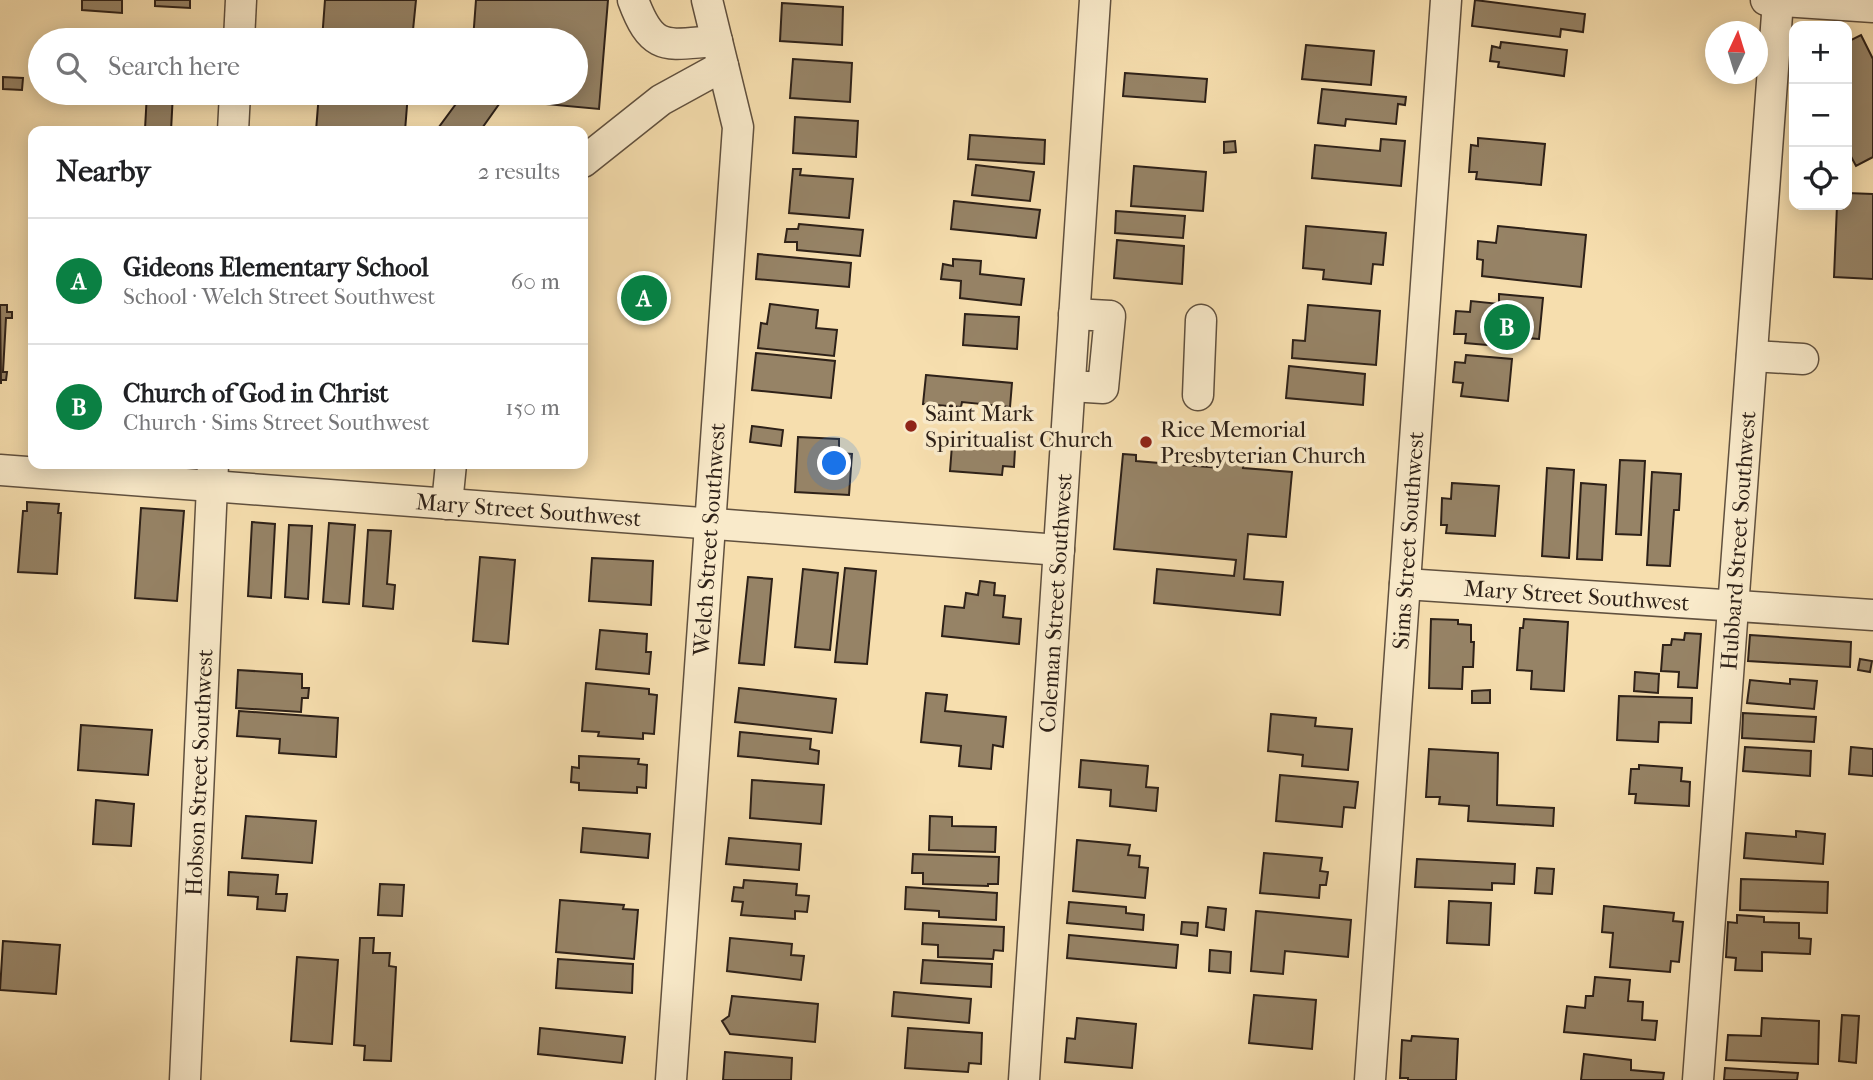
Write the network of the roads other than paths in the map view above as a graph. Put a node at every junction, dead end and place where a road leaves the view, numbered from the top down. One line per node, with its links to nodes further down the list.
1 (241, 0): 8 (street)
2 (634, 0): 9 (street)
3 (707, 0): 9 (street, Welch Street Southwest)
4 (1095, 0): 22 (street, Coleman Street Southwest)
5 (1446, 0): 23 (street, Sims Street Southwest)
6 (1772, 1): 7 (street); 14 (street, Hubbard Street Southwest)
7 (1873, 7)
8 (240, 28)
9 (720, 54): 12 (street); 21 (street, Welch Street Southwest)
10 (234, 105): 11 (street)
11 (233, 126)
12 (588, 158)
13 (1201, 320): 16 (street)
14 (1752, 356): 15 (street); 24 (street, Hubbard Street Southwest)
15 (1802, 359)
16 (1198, 395)
17 (450, 469): 20 (street)
18 (0, 470): 19 (street, Mary Street Southwest)
19 (212, 475): 20 (street, Mary Street Southwest); 26 (street, Hobson Street Southwest)
20 (447, 504): 21 (street, Mary Street Southwest)
21 (710, 523): 22 (street, Mary Street Southwest); 27 (street, Welch Street Southwest)
22 (1059, 550): 28 (street, Coleman Street Southwest)
23 (1405, 584): 24 (street, Mary Street Southwest); 29 (street, Sims Street Southwest)
24 (1734, 606): 25 (street, Mary Street Southwest); 30 (street, Hubbard Street Southwest)
25 (1873, 615)
26 (185, 1080)
27 (671, 1080)
28 (1024, 1080)
29 (1370, 1080)
30 (1698, 1080)

